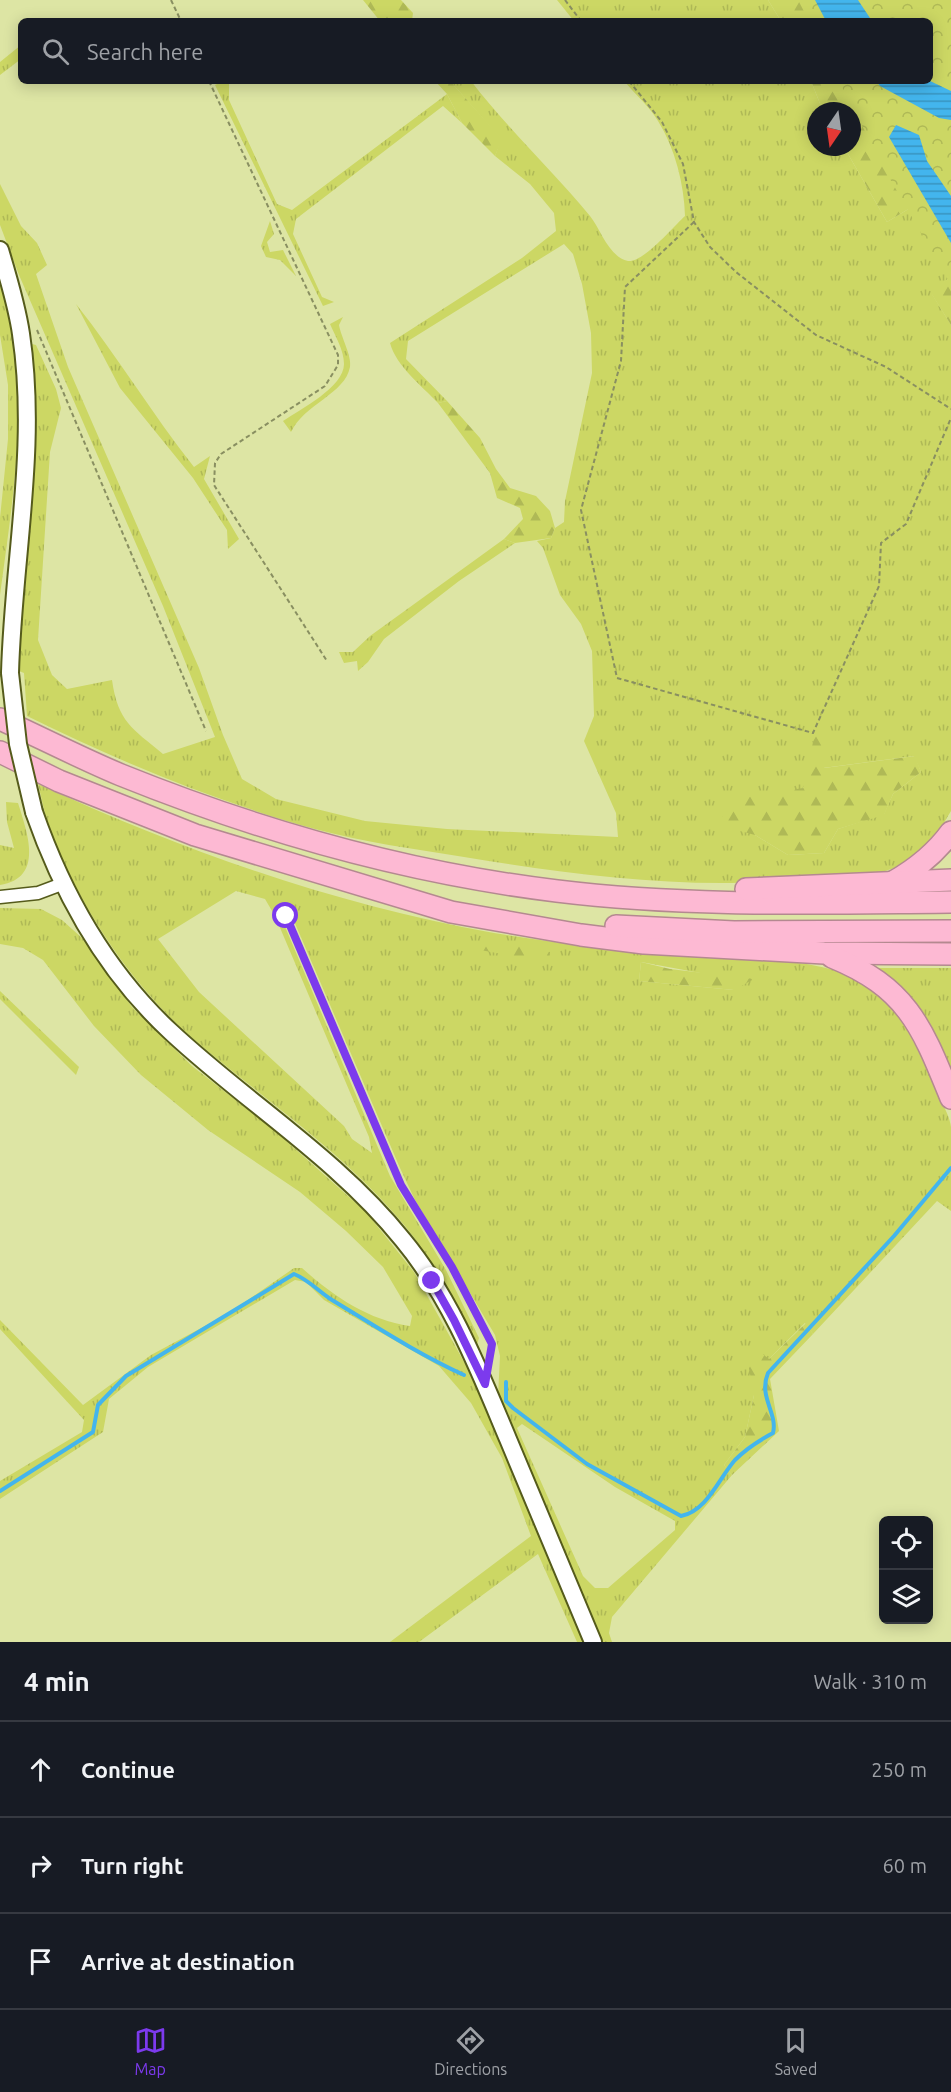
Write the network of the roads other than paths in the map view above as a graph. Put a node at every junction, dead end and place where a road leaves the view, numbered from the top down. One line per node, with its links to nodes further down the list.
1 (0, 250): 8 (street, bridge)
2 (0, 719): 9 (highway)
3 (0, 752): 6 (highway)
4 (951, 832): 7 (highway)
5 (951, 880): 7 (highway)
6 (355, 883): 12 (highway); 13 (highway)
7 (889, 883): 9 (highway)
8 (62, 884): 10 (street); 16 (street)
9 (604, 896): 11 (highway)
10 (0, 897)
11 (951, 902)
12 (951, 931)
13 (824, 953): 14 (highway); 15 (highway)
14 (951, 954)
15 (951, 1098)
16 (593, 1642)

